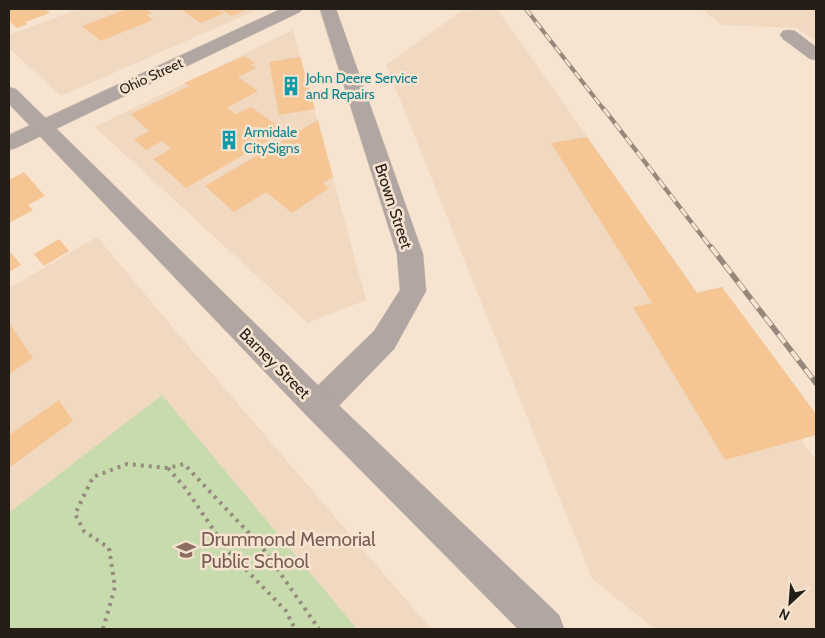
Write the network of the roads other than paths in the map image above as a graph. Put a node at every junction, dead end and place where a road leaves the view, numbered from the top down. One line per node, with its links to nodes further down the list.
1 (294, 9): 6 (street, Ohio Street)
2 (328, 9): 8 (street, Brown Street)
3 (789, 35): 4 (street)
4 (816, 55)
5 (9, 93): 6 (street, Barney Street)
6 (42, 127): 7 (street, Ohio Street); 8 (street, Barney Street)
7 (9, 143)
8 (318, 406): 9 (street, Barney Street)
9 (545, 629)

